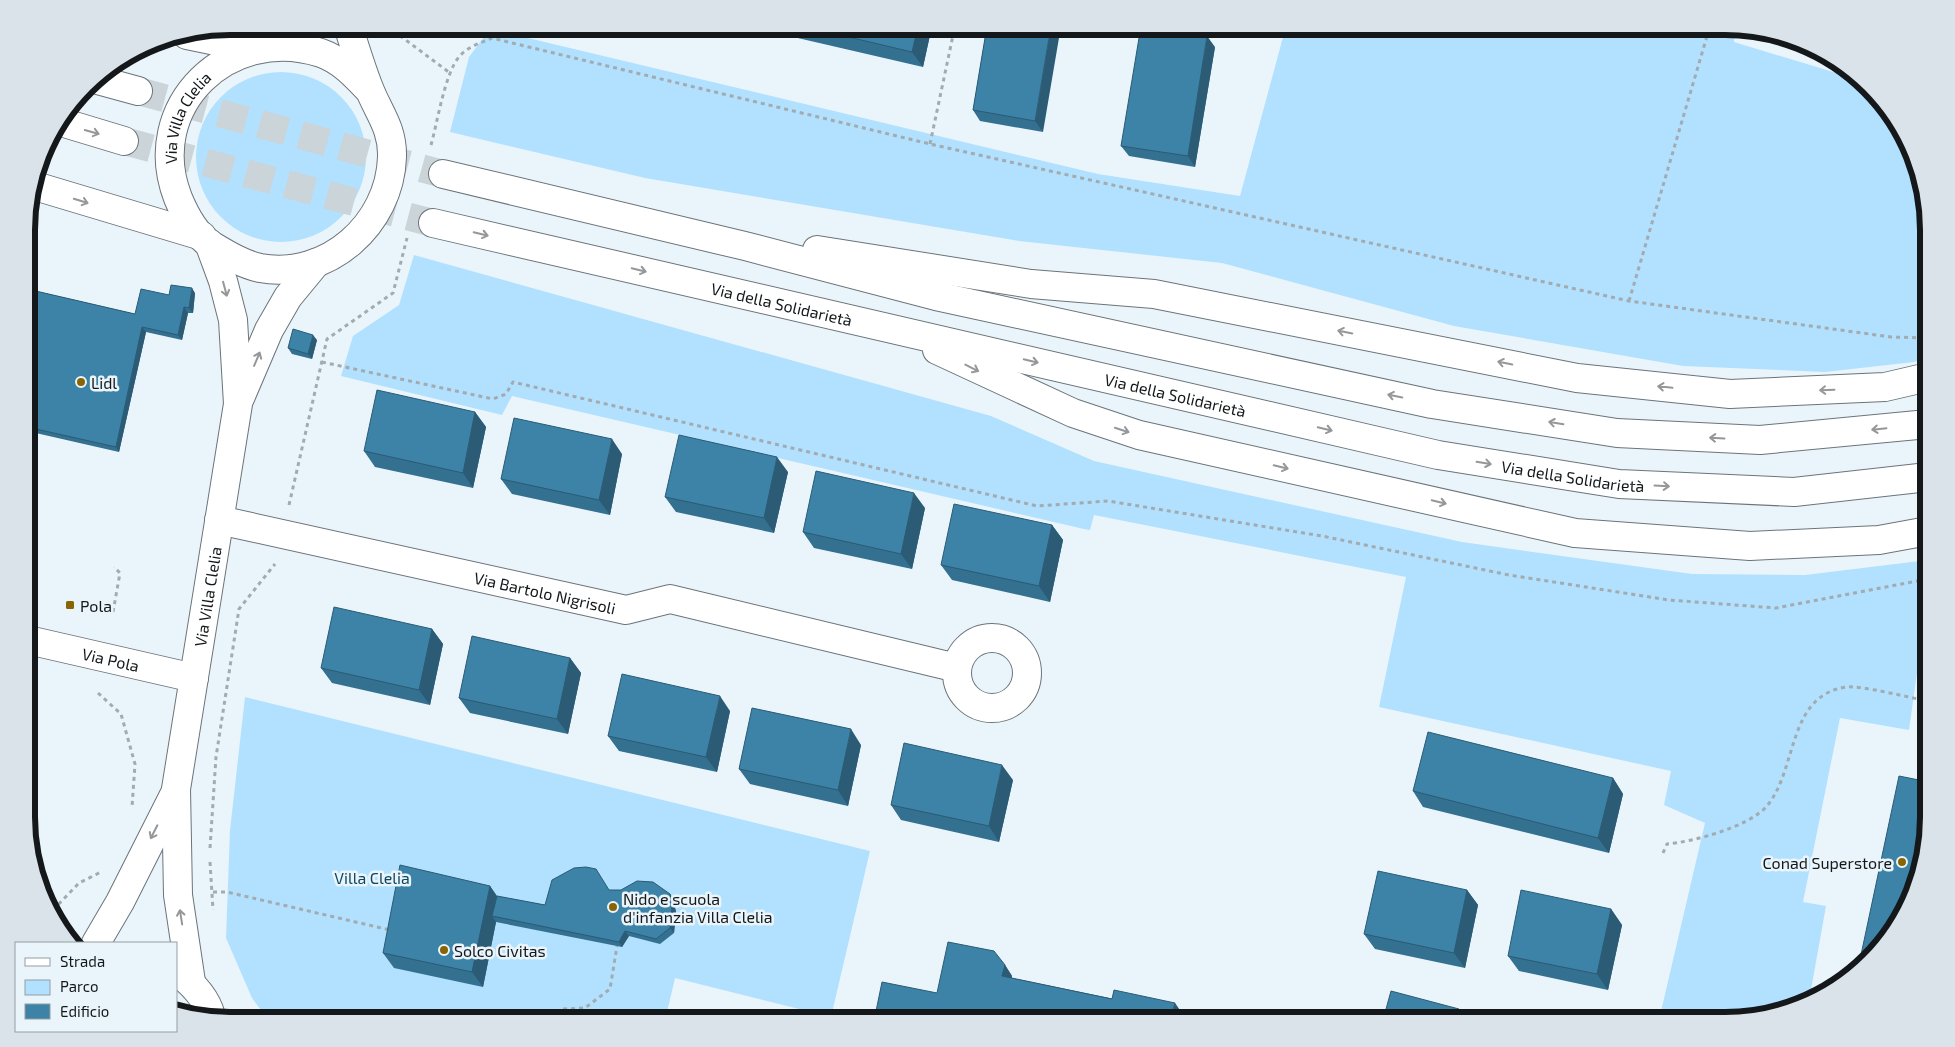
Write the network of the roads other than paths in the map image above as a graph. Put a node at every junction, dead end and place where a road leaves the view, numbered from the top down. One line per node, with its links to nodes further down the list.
1 (278, 35): 4 (main road, Via Villa Clelia)
2 (351, 35): 6 (main road, Via Villa Clelia)
3 (201, 38): 4 (main road)
4 (259, 48): 6 (main road, Via Villa Clelia); 13 (main road, Via Villa Clelia)
5 (104, 82): 7 (main road)
6 (369, 90): 15 (main road, Via Villa Clelia)
7 (138, 91)
8 (67, 124): 9 (main road, one-way to 9)
9 (124, 141)
10 (443, 174): 14 (main road)
11 (40, 188): 13 (main road, one-way to 13)
12 (433, 223): 16 (main road, Via della Solidarietà, one-way to 16)
13 (205, 239): 15 (main road, Via Villa Clelia); 18 (main road, Via Villa Clelia, one-way to 18)
14 (745, 246): 17 (main road, one-way to 14); 19 (main road, one-way to 14)
15 (316, 263): 18 (main road, Via Villa Clelia, one-way to 15)
16 (898, 330): 20 (main road, Via della Solidarietà, one-way to 20); 22 (main road, one-way to 22)
17 (1920, 379)
18 (238, 404): 21 (main road, Via Villa Clelia)
19 (1920, 425)
20 (1920, 477)
21 (219, 520): 24 (main road, Via Bartolo Nigrisoli); 25 (main road, Via Villa Clelia)
22 (1920, 532)
23 (35, 642): 25 (main road, Via Pola)
24 (957, 668)
25 (194, 678): 26 (main road, Via Villa Clelia)
26 (176, 789): 27 (main road, Via Villa Clelia, one-way to 27); 28 (main road, Via Villa Clelia, one-way to 26)
27 (97, 942)
28 (184, 976): 29 (main road)
29 (210, 1011)

